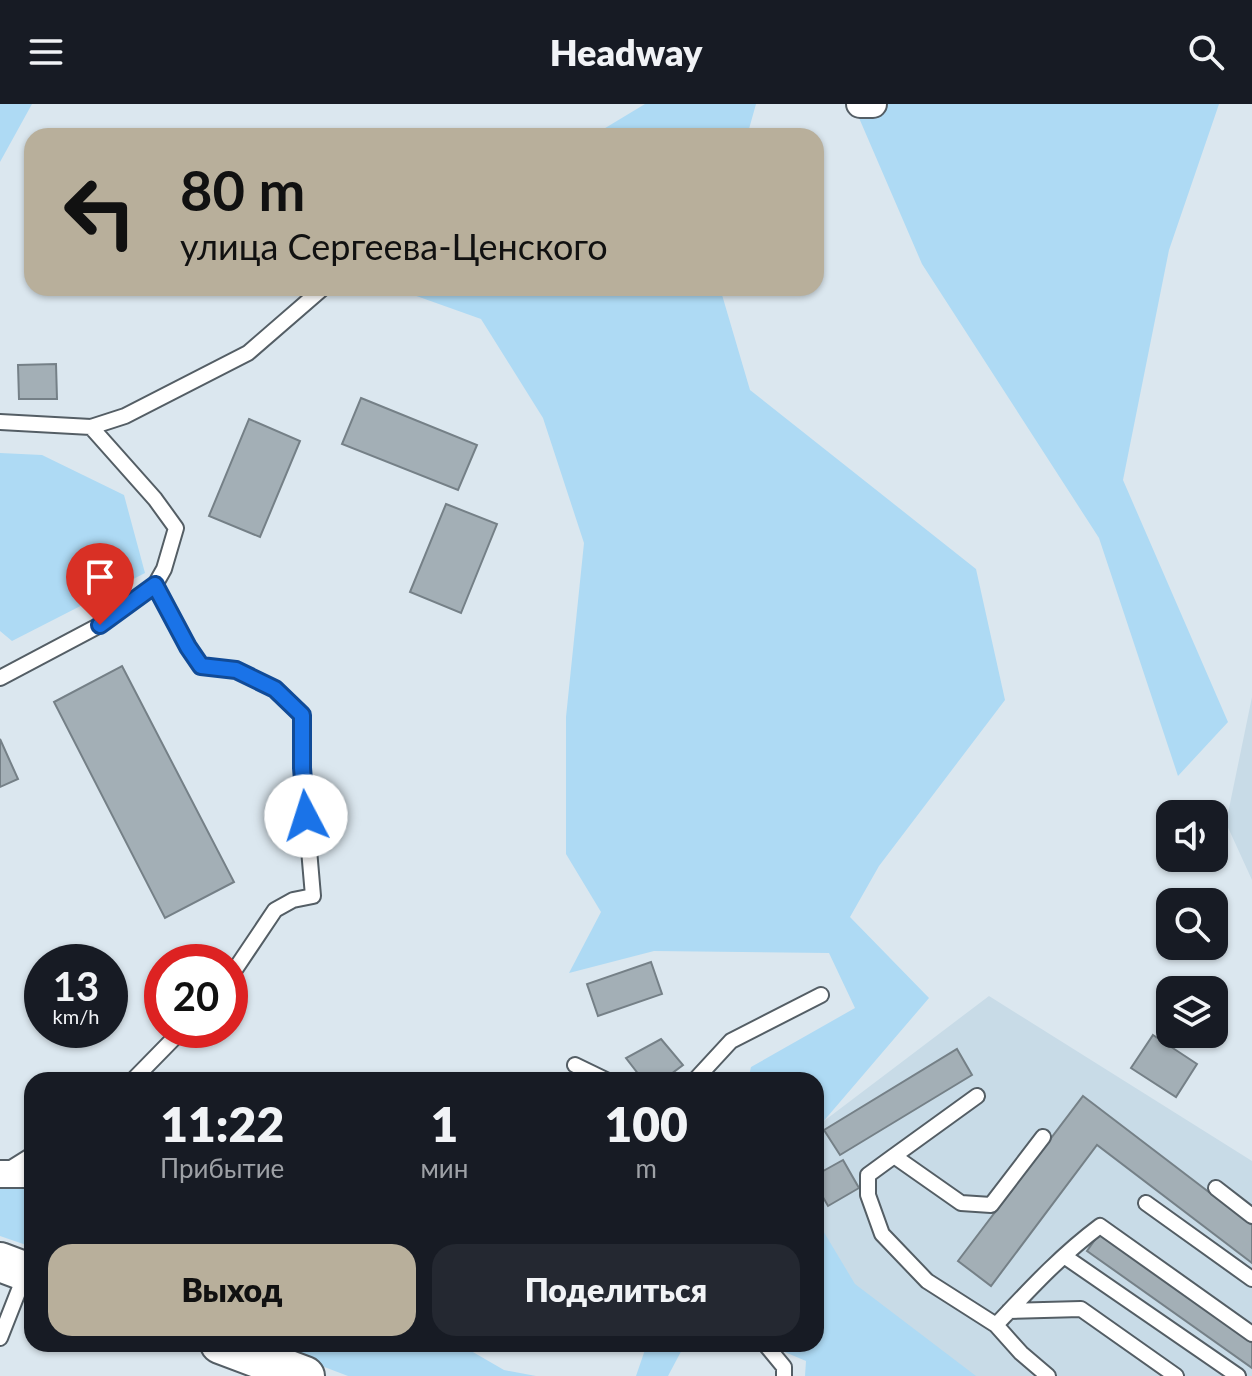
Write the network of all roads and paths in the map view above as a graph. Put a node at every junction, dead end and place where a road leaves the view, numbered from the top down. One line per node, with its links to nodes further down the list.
1 (860, 104): 2 (street)
2 (873, 104)
3 (314, 296): 5 (lane)
4 (0, 422): 5 (lane)
5 (91, 427): 6 (lane)
6 (155, 585): 7 (lane); 8 (lane)
7 (0, 678)
8 (248, 950)
9 (821, 995): 14 (lane)
10 (164, 1048): 12 (lane)
11 (575, 1065): 13 (lane)
12 (141, 1072)
13 (589, 1072)
14 (702, 1072)
15 (977, 1096): 17 (lane)
16 (1043, 1137): 17 (lane)
17 (894, 1156): 28 (lane)
18 (24, 1160): 19 (lane)
19 (0, 1174): 20 (street)
20 (24, 1174)
21 (1216, 1188): 23 (lane)
22 (1146, 1203): 26 (lane)
23 (1252, 1216)
24 (1064, 1256): 27 (lane); 29 (lane); 37 (lane)
25 (19, 1270): 30 (lane)
26 (1252, 1279)
27 (1009, 1311): 28 (lane); 36 (lane)
28 (996, 1325): 35 (lane)
29 (1252, 1334)
30 (0, 1338)
31 (241, 1352): 33 (main road)
32 (772, 1352): 34 (lane)
33 (305, 1376)
34 (784, 1376)
35 (1048, 1376)
36 (1176, 1376)
37 (1238, 1376)

